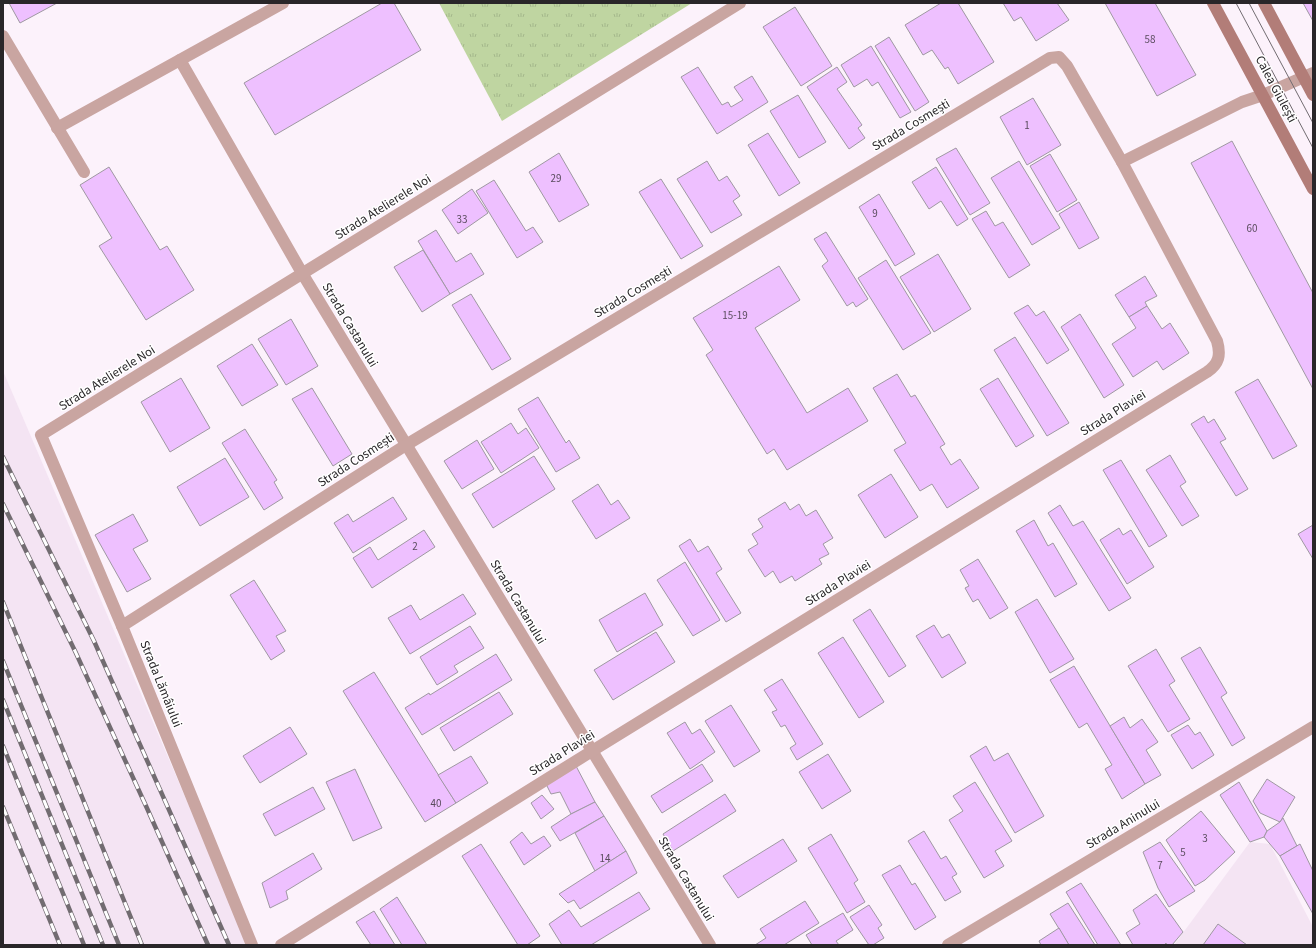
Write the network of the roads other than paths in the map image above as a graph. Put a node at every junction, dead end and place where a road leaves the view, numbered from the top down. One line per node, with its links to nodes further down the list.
1 (283, 3): 6 (street)
2 (740, 3): 14 (street, Strada Atelierele Noi)
3 (1214, 3): 8 (main road, Calea Giulești)
4 (1264, 3): 7 (main road)
5 (3, 36): 10 (street)
6 (180, 60): 10 (street); 14 (street, Strada Castanului)
7 (1308, 75): 8 (street); 9 (main road)
8 (1263, 95): 11 (street); 13 (main road, Calea Giulești)
9 (1313, 95)
10 (57, 128): 12 (street)
11 (1122, 162): 16 (street, Strada Cosmești); 19 (street, Strada Plaviei)
12 (84, 172)
13 (1313, 189)
14 (302, 273): 15 (street, Strada Atelierele Noi); 16 (street, Strada Castanului)
15 (40, 435): 17 (street, Strada Lămâiului)
16 (406, 445): 17 (street, Strada Cosmești); 19 (street, Strada Castanului)
17 (122, 626): 20 (street, Strada Lămâiului)
18 (1313, 727): 23 (street, Strada Aninului)
19 (592, 751): 21 (street, Strada Plaviei); 22 (street, Strada Castanului)
20 (252, 945)
21 (281, 945)
22 (710, 945)
23 (948, 945)

